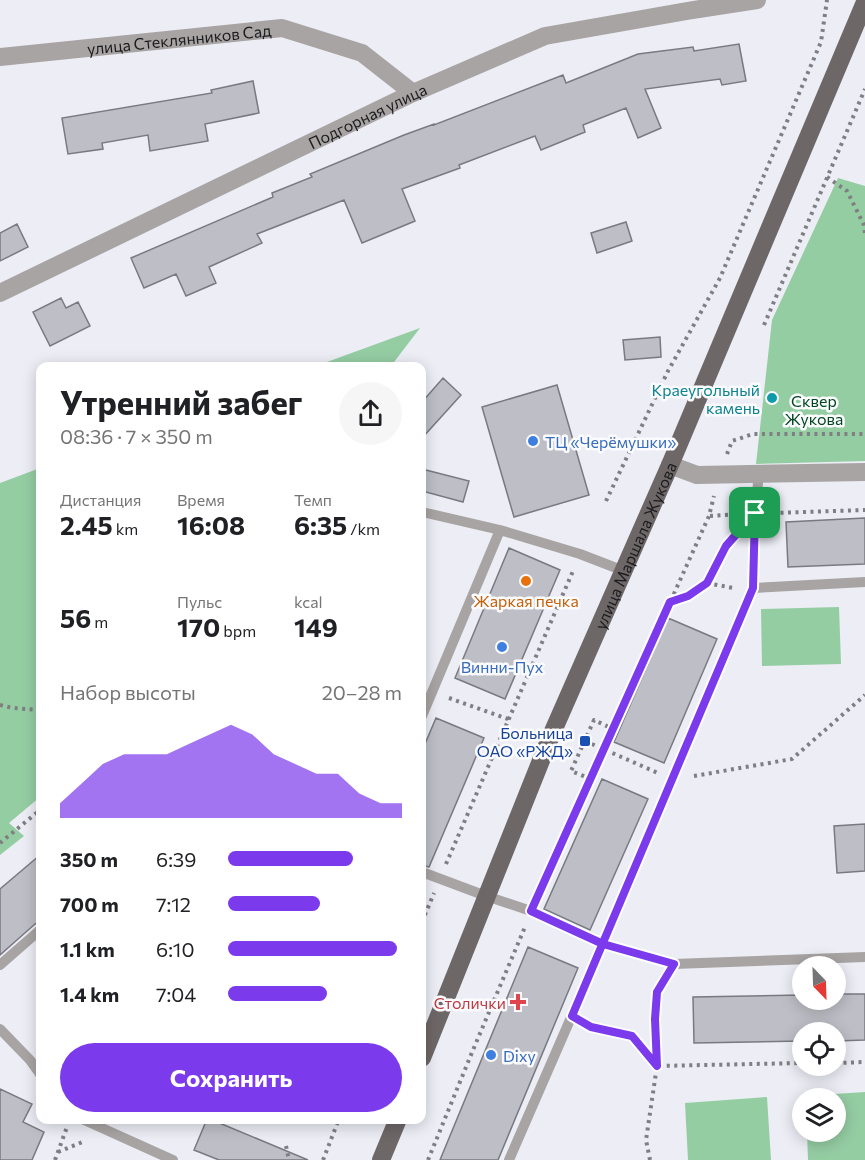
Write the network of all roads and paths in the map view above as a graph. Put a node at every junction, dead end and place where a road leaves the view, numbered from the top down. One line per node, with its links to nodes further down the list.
1 (757, 0): 6 (street, Подгорная улица)
2 (828, 0): 16 (path)
3 (865, 2): 13 (main road, улица Маршала Жукова)
4 (0, 57): 6 (street, улица Стеклянников Сад)
5 (865, 89): 7 (path)
6 (413, 93): 9 (street, Подгорная улица)
7 (827, 177): 8 (path); 10 (path)
8 (865, 234)
9 (0, 293)
10 (764, 325)
11 (865, 434): 12 (path)
12 (732, 441)
13 (670, 465): 15 (street); 22 (main road, улица Маршала Жукова)
14 (865, 472): 15 (street)
15 (759, 473): 18 (lane)
16 (606, 501)
17 (865, 510): 18 (path)
18 (755, 513): 24 (path); 25 (lane); 26 (path)
19 (426, 515): 20 (lane)
20 (500, 530): 21 (lane); 27 (lane)
21 (580, 554): 22 (lane); 32 (path)
22 (624, 571): 42 (main road, улица Маршала Жукова)
23 (865, 582): 25 (lane)
24 (707, 583): 25 (path); 26 (path)
25 (753, 588): 37 (lane)
26 (670, 602): 33 (path)
27 (432, 692): 30 (lane); 32 (path)
28 (865, 695): 37 (path)
29 (0, 705): 31 (path)
30 (426, 706)
31 (36, 710)
32 (508, 719): 41 (path)
33 (613, 729): 34 (path); 35 (path)
34 (585, 741): 35 (path); 36 (path)
35 (604, 749): 36 (path); 37 (path)
36 (591, 779): 43 (path)
37 (672, 779): 46 (lane)
38 (36, 813): 39 (path)
39 (0, 843)
40 (426, 874): 41 (lane)
41 (440, 879): 42 (lane); 44 (path)
42 (486, 896): 43 (lane); 52 (main road, улица Маршала Жукова)
43 (531, 911): 46 (lane); 68 (path)
44 (426, 912)
45 (36, 934): 49 (lane)
46 (603, 944): 48 (lane); 50 (lane)
47 (865, 957): 48 (lane)
48 (674, 964): 56 (path)
49 (0, 965)
50 (572, 1016): 56 (path); 69 (lane)
51 (0, 1029): 57 (lane)
52 (426, 1048)
53 (865, 1062): 55 (path)
54 (792, 1063): 56 (path)
55 (846, 1063)
56 (657, 1066): 70 (path)
57 (36, 1068)
58 (68, 1124): 63 (path)
59 (93, 1124): 64 (lane)
60 (337, 1124): 66 (path)
61 (396, 1124): 67 (main road)
62 (286, 1146): 65 (path)
63 (55, 1160)
64 (173, 1160)
65 (289, 1160)
66 (323, 1160)
67 (381, 1160)
68 (428, 1160)
69 (509, 1160)
70 (650, 1160)

